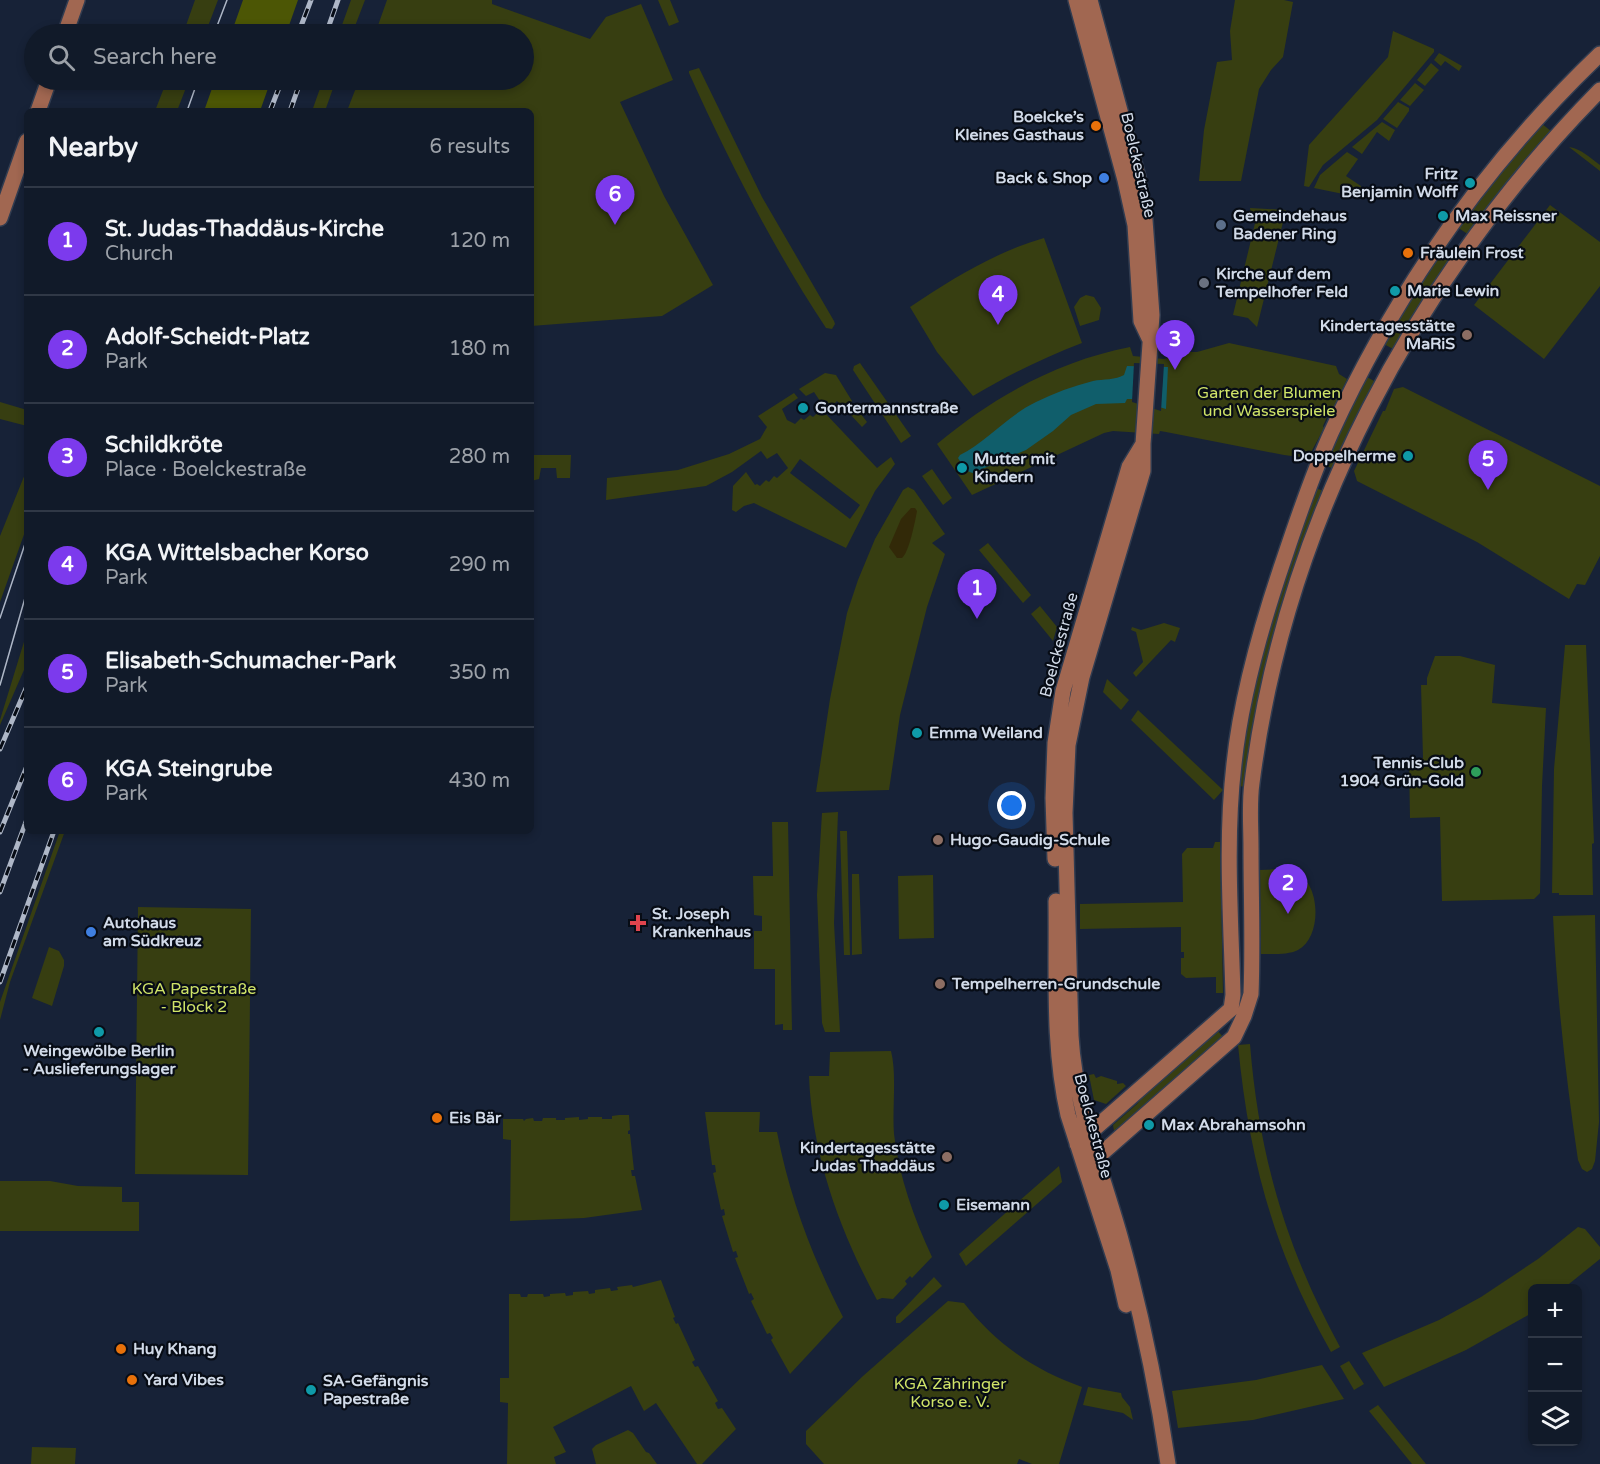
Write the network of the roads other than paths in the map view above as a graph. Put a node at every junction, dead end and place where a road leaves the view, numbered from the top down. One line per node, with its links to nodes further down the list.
1 (77, 0): 4 (street)
2 (1076, 0): 11 (street, Boelckestraße)
3 (1090, 0): 11 (street, Boelckestraße)
4 (69, 24)
5 (1600, 54): 12 (street)
6 (45, 90): 8 (street)
7 (1600, 90): 13 (street)
8 (39, 108)
9 (24, 150): 10 (street)
10 (0, 218)
11 (1151, 340): 12 (street, Boelckestraße)
12 (1083, 1139): 13 (street, Boelckestraße)
13 (1090, 1163): 14 (street, Boelckestraße)
14 (1113, 1238): 15 (street, Boelckestraße); 16 (street, Boelckestraße)
15 (1158, 1464)
16 (1168, 1464)

